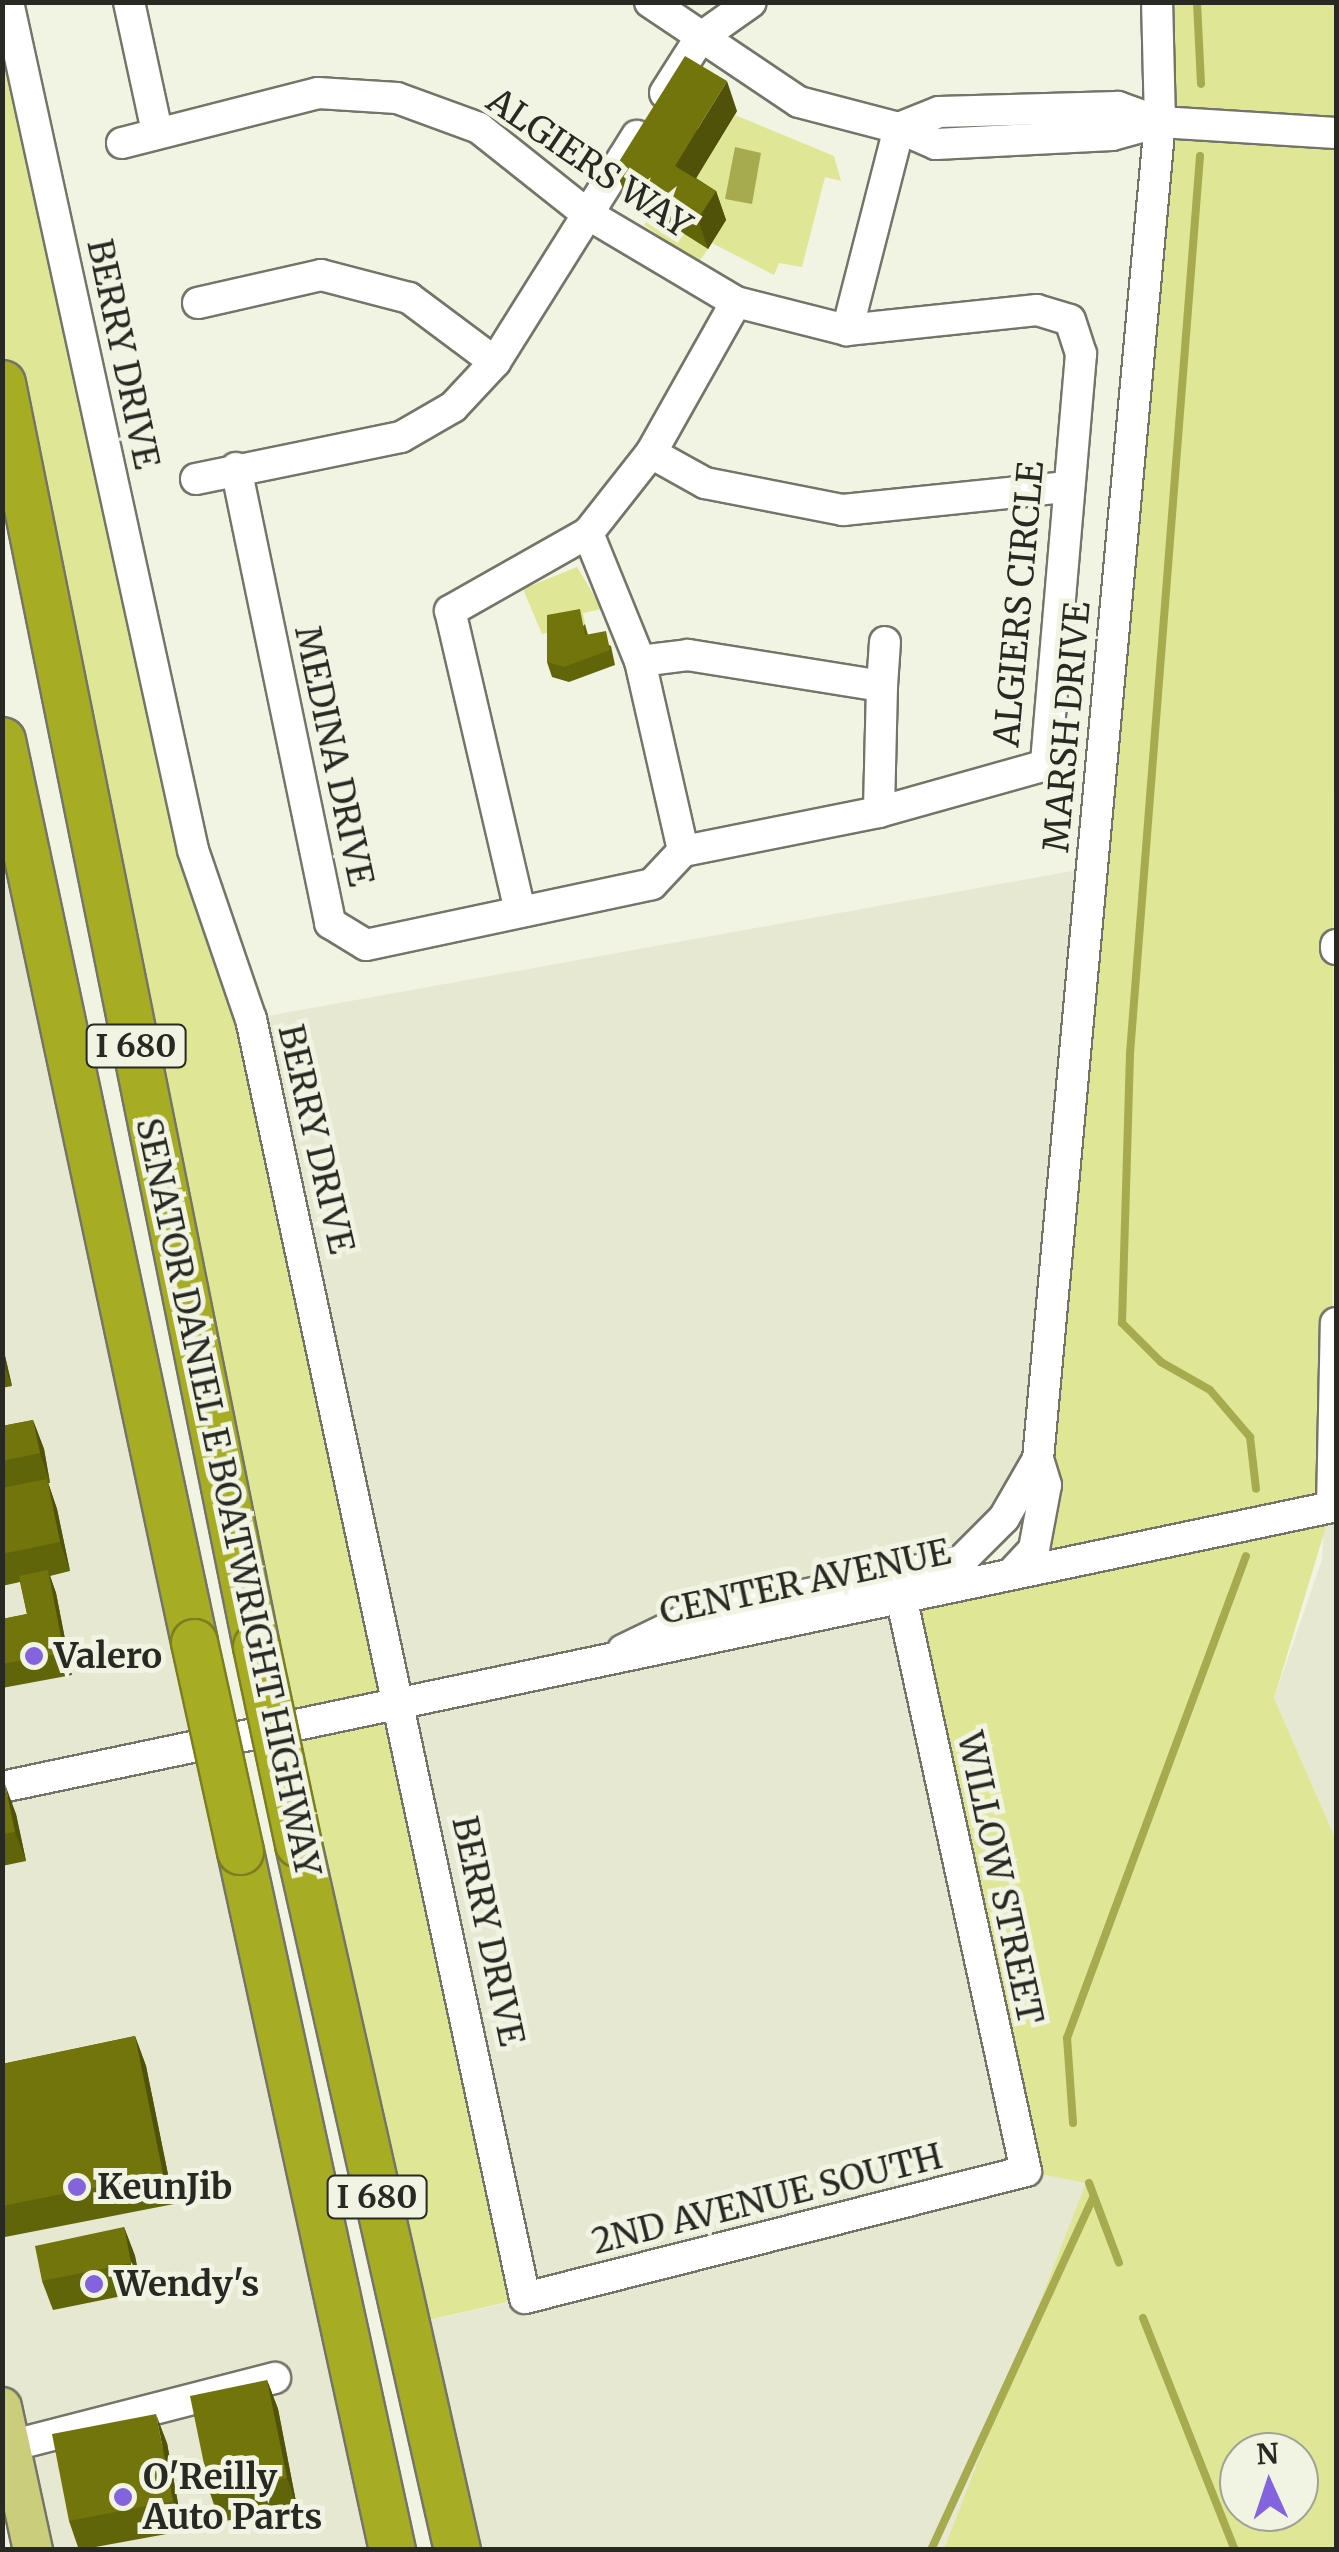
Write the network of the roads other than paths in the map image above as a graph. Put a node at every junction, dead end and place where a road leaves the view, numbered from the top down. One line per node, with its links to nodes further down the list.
1 (8, 2): 37 (street, BERRY DRIVE)
2 (130, 2): 9 (street)
3 (650, 2): 6 (street)
4 (751, 2): 6 (street)
5 (1156, 2): 7 (street, MARSH DRIVE)
6 (700, 38): 8 (street); 12 (street)
7 (1160, 122): 8 (street); 10 (street); 32 (street, MARSH DRIVE)
8 (899, 128): 16 (street)
9 (158, 131): 11 (street, ALGIERS WAY); 12 (street, ALGIERS WAY)
10 (1336, 132)
11 (122, 142)
12 (586, 214): 13 (street, ALGIERS WAY); 17 (street)
13 (736, 302): 16 (street, ALGIERS WAY); 19 (street)
14 (198, 303): 17 (street)
15 (1070, 320): 16 (street, ALGIERS WAY); 22 (street, ALGIERS CIRCLE)
16 (848, 330)
17 (494, 362): 20 (street)
18 (2, 383): 46 (highway, SENATOR DANIEL E BOATWRIGHT HIGHWAY / I 680, bridge)
19 (651, 453): 22 (street); 23 (street)
20 (236, 468): 21 (street); 30 (street, MEDINA DRIVE)
21 (196, 479)
22 (1065, 487): 28 (street, ALGIERS CIRCLE)
23 (588, 533): 25 (street); 30 (street)
24 (884, 642): 26 (street)
25 (640, 661): 26 (street); 29 (street)
26 (882, 686): 28 (street)
27 (2, 740): 45 (highway, SENATOR DANIEL E BOATWRIGHT HIGHWAY / I 680, bridge)
28 (880, 812): 29 (street, ALGIERS CIRCLE)
29 (683, 851): 30 (street, MEDINA DRIVE)
30 (520, 912)
31 (1336, 1323): 34 (street, CENTER AVENUE)
32 (1038, 1459): 33 (street, MARSH DRIVE); 34 (street, MARSH DRIVE)
33 (980, 1548): 36 (street, CENTER AVENUE)
34 (1012, 1574): 35 (street, CENTER AVENUE)
35 (902, 1602): 36 (street, CENTER AVENUE); 39 (street, WILLOW STREET)
36 (613, 1656): 37 (street, CENTER AVENUE)
37 (403, 1701): 38 (street, CENTER AVENUE); 40 (street, BERRY DRIVE)
38 (2, 1787)
39 (1026, 2171): 40 (street, 2ND AVENUE SOUTH)
40 (525, 2298)
41 (274, 2378): 43 (street)
42 (2, 2407): 43 (main road)
43 (7, 2447): 44 (main road)
44 (33, 2550)
45 (392, 2550)
46 (457, 2550)

